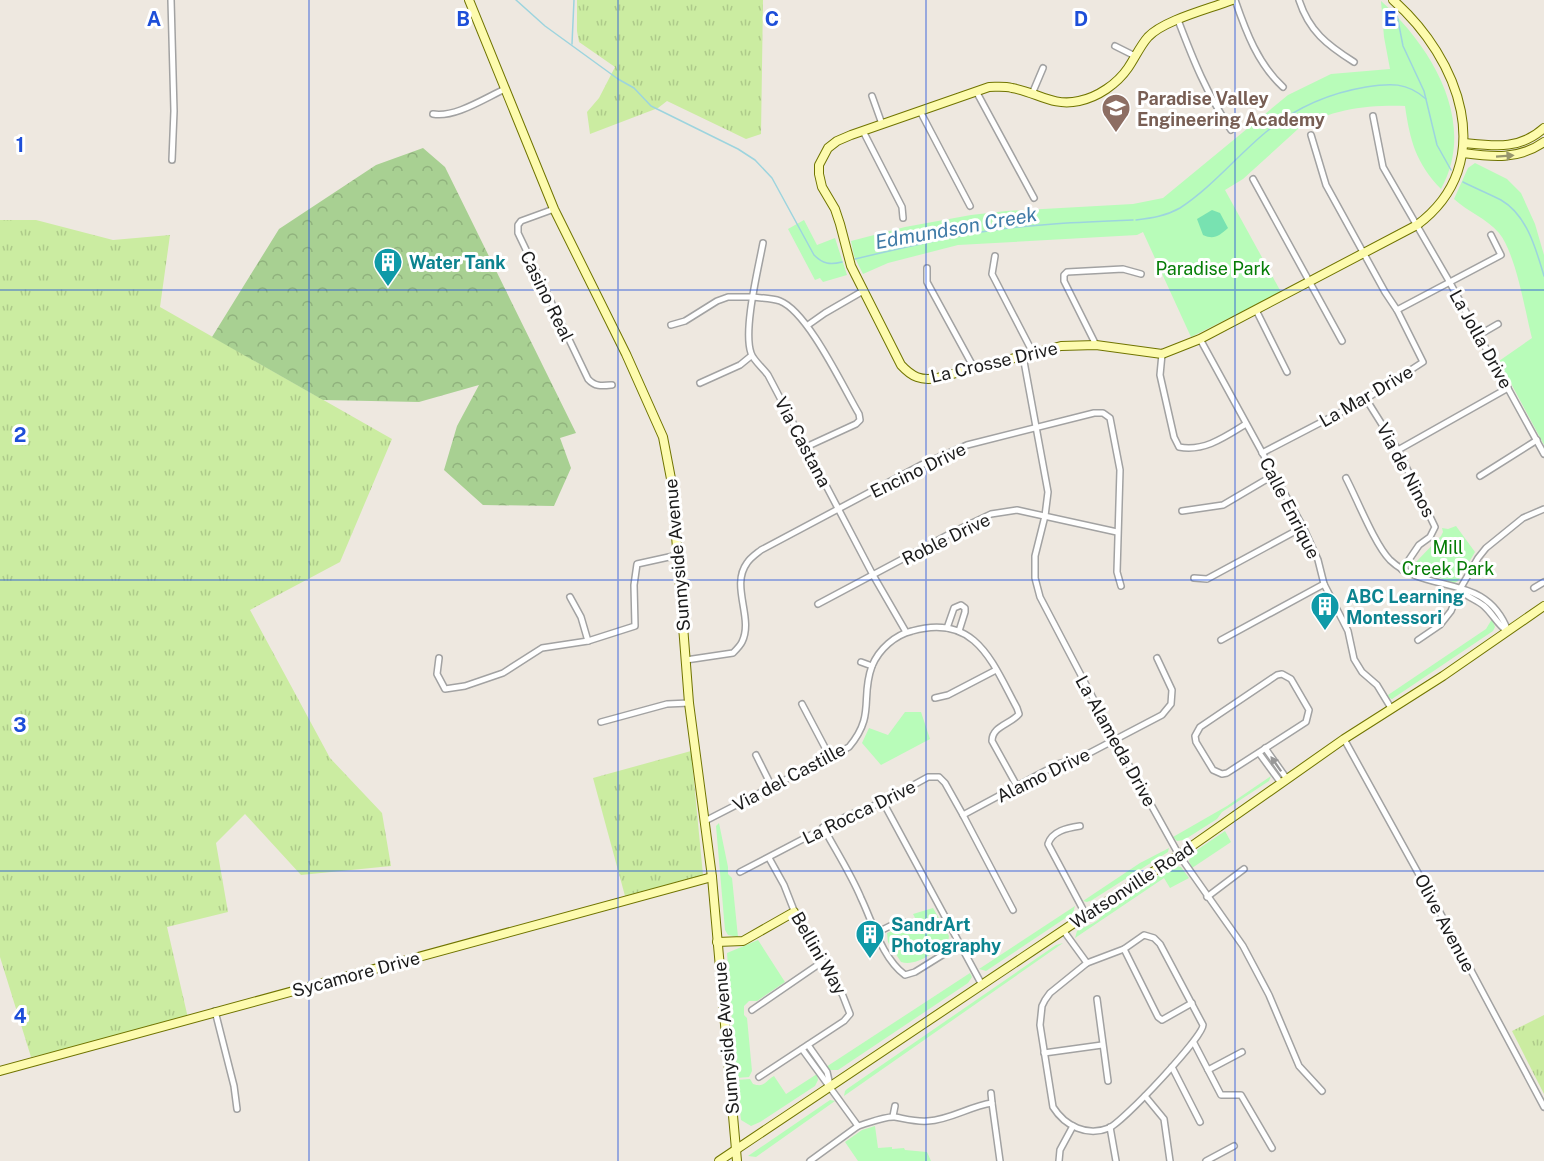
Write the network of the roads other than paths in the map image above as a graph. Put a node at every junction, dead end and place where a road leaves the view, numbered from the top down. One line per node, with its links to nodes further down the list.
1 (171, 0): 27 (street)
2 (469, 0): 12 (street, Sunnyside Avenue)
3 (1234, 0): 6 (street, La Crosse Drive); 11 (street)
4 (1299, 0): 9 (street)
5 (1393, 0): 25 (street, La Crosse Drive)
6 (1178, 20): 8 (street, La Crosse Drive); 21 (street)
7 (1114, 46): 8 (street)
8 (1135, 56): 14 (street, La Crosse Drive)
9 (1354, 62)
10 (1043, 68): 14 (street)
11 (1283, 87)
12 (504, 88): 17 (street); 31 (street, Sunnyside Avenue)
13 (976, 91): 14 (street, La Crosse Drive); 16 (street, La Crosse Drive); 29 (street)
14 (1032, 94)
15 (872, 96): 19 (street)
16 (920, 111): 19 (street, La Crosse Drive); 30 (street)
17 (433, 114)
18 (1373, 116): 33 (street, La Jolla Drive)
19 (882, 124): 22 (street, La Crosse Drive)
20 (1544, 128): 25 (street)
21 (1231, 130)
22 (863, 131): 32 (street); 42 (street, La Crosse Drive)
23 (1311, 135): 36 (street, La Mar Drive)
24 (1544, 142): 26 (street, one-way to 24)
25 (1465, 143): 26 (street, La Crosse Drive)
26 (1464, 153): 33 (street, La Crosse Drive)
27 (172, 160)
28 (1253, 179): 40 (street)
29 (1034, 198)
30 (970, 206)
31 (554, 208): 60 (street, Casino Real); 79 (street, Sunnyside Avenue)
32 (903, 218)
33 (1417, 225): 36 (street, La Crosse Drive); 41 (street, La Jolla Drive)
34 (1491, 235): 41 (street)
35 (763, 243): 43 (street)
36 (1363, 254): 40 (street, La Crosse Drive); 45 (street, La Mar Drive)
37 (995, 256): 53 (street)
38 (927, 268): 57 (street)
39 (1141, 274): 52 (street)
40 (1310, 281): 44 (street, La Crosse Drive); 51 (street)
41 (1449, 281): 45 (street); 49 (street, La Jolla Drive)
42 (863, 291): 48 (street); 57 (street, La Crosse Drive)
43 (753, 297): 47 (street); 48 (street); 55 (street)
44 (1256, 310): 50 (street, La Crosse Drive); 58 (street)
45 (1397, 310): 62 (street, La Mar Drive)
46 (1498, 324): 49 (street)
47 (671, 325)
48 (808, 325): 66 (street)
49 (1479, 334): 61 (street, La Jolla Drive)
50 (1200, 339): 54 (street, La Crosse Drive); 63 (street, Calle Enrique)
51 (1342, 341)
52 (1096, 345): 53 (street, La Crosse Drive); 54 (street, La Crosse Drive)
53 (1033, 353): 56 (street, La Crosse Drive)
54 (1162, 354): 63 (street)
55 (751, 356): 59 (street); 66 (street, Via Castana)
56 (1023, 356): 57 (street, La Crosse Drive); 64 (street, La Alameda Drive)
57 (974, 368)
58 (1287, 372)
59 (700, 383)
60 (612, 385)
61 (1508, 388): 65 (street, La Jolla Drive); 67 (street)
62 (1366, 399): 67 (street, Via de Ninos); 68 (street, La Mar Drive)
63 (1246, 424): 68 (street, Calle Enrique)
64 (1036, 428): 74 (street, Encino Drive); 76 (street, La Alameda Drive); 78 (street, Encino Drive)
65 (1536, 440): 69 (street, La Jolla Drive); 71 (street)
66 (806, 447): 74 (street, Via Castana)
67 (1398, 450): 80 (street, Via de Ninos)
68 (1262, 453): 70 (street, Calle Enrique)
69 (1544, 454)
70 (1275, 475): 75 (street); 77 (street, Calle Enrique)
71 (1480, 476)
72 (1346, 478): 80 (street)
73 (1544, 509): 87 (street)
74 (839, 510): 81 (street, Via Castana); 100 (street, Encino Drive)
75 (1182, 511)
76 (1045, 516): 78 (street, Roble Drive); 81 (street, Roble Drive); 110 (street, La Alameda Drive)
77 (1303, 527): 82 (street); 84 (street, Calle Enrique)
78 (1117, 532): 85 (street, Encino Drive)
79 (678, 555): 97 (street); 100 (street, Sunnyside Avenue)
80 (1402, 570): 87 (street)
81 (873, 575): 89 (street, Roble Drive); 94 (street, Via Castana)
82 (1194, 578)
83 (1544, 582): 86 (street)
84 (1324, 584): 95 (street); 107 (street, Calle Enrique)
85 (1121, 586)
86 (1534, 588)
87 (1460, 589): 93 (street); 96 (street)
88 (570, 597): 97 (street)
89 (818, 604)
90 (1544, 606): 93 (street, Watsonville Road)
91 (948, 628): 92 (street, Via del Castille); 92 (street); 94 (street, Via del Castille)
92 (959, 631): 103 (street, Via del Castille)
93 (1508, 631): 107 (street, Watsonville Road)
94 (906, 632): 102 (street, Via del Castille)
95 (1221, 640)
96 (1418, 640)
97 (588, 641): 98 (street)
98 (439, 658)
99 (1157, 658): 110 (street, Alamo Drive)
100 (686, 660): 105 (street, Sunnyside Avenue)
101 (861, 662): 102 (street)
102 (872, 666): 114 (street, Via del Castille)
103 (996, 670): 104 (street); 116 (street, Via del Castille)
104 (935, 698)
105 (689, 703): 108 (street); 120 (street, Sunnyside Avenue)
106 (802, 704): 114 (street)
107 (1391, 708): 109 (street, Watsonville Road)
108 (601, 722)
109 (1344, 739): 115 (street, Watsonville Road); 161 (street, Olive Avenue)
110 (1115, 740): 116 (street, Alamo Drive); 123 (street, La Alameda Drive)
111 (1265, 748): 112 (street); 112 (street); 115 (street, one-way to 111)
112 (1259, 753): 115 (street)
113 (756, 755): 117 (street)
114 (830, 757): 117 (street, Via del Castille)
115 (1284, 781): 123 (street, Watsonville Road)
116 (1017, 786): 119 (street, Alamo Drive)
117 (771, 787): 120 (street, Via del Castille)
118 (883, 802): 119 (street, La Rocca Drive); 122 (street, La Rocca Drive); 136 (street)
119 (963, 815): 129 (street)
120 (705, 820): 127 (street, Sunnyside Avenue)
121 (1080, 826): 131 (street)
122 (824, 827): 124 (street, La Rocca Drive); 134 (street)
123 (1179, 855): 128 (street, La Alameda Drive); 131 (street, Watsonville Road)
124 (769, 858): 126 (street, La Rocca Drive); 130 (street, Bellini Way)
125 (1244, 869): 128 (street)
126 (740, 872)
127 (712, 877): 135 (street, Sunnyside Avenue); 144 (street, Sycamore Drive)
128 (1207, 897): 157 (street, La Alameda Drive)
129 (1013, 910)
130 (794, 912): 135 (street); 138 (street, Bellini Way)
131 (1086, 915): 133 (street, Watsonville Road)
132 (904, 922): 134 (street)
133 (1064, 930): 139 (street); 140 (street, Watsonville Road)
134 (876, 933): 136 (street)
135 (717, 942): 171 (street, Sunnyside Avenue)
136 (960, 944): 140 (street)
137 (1124, 949): 139 (street); 142 (street); 142 (street)
138 (822, 962): 143 (street); 146 (street, Bellini Way)
139 (1087, 963): 150 (street)
140 (982, 985): 156 (street, Watsonville Road)
141 (1097, 999): 147 (street)
142 (1191, 1003): 145 (street)
143 (752, 1010)
144 (215, 1011): 153 (street, Sycamore Drive); 163 (street)
145 (1194, 1043): 151 (street); 152 (street)
146 (808, 1045): 148 (street, Bellini Way); 156 (street)
147 (1102, 1045): 150 (street); 155 (street)
148 (802, 1049): 154 (street, Bellini Way); 156 (street)
149 (1242, 1052): 152 (street)
150 (1044, 1053): 167 (street)
151 (1172, 1067): 159 (street); 165 (street)
152 (1208, 1070): 170 (street)
153 (0, 1071)
154 (759, 1077)
155 (1108, 1080)
156 (831, 1086): 166 (street); 171 (street, Watsonville Road)
157 (1322, 1091)
158 (991, 1093): 160 (street)
159 (1144, 1096): 168 (street); 178 (street)
160 (992, 1103): 164 (street); 175 (street)
161 (1544, 1105)
162 (895, 1106): 164 (street)
163 (237, 1109)
164 (892, 1116): 166 (street)
165 (1200, 1122)
166 (858, 1126): 174 (street)
167 (1072, 1126): 168 (street); 176 (street)
168 (1110, 1127): 177 (street)
169 (1234, 1146): 179 (street)
170 (1272, 1148)
171 (736, 1149): 172 (street, Watsonville Road); 173 (street, Sunnyside Avenue)
172 (719, 1161)
173 (737, 1161)
174 (810, 1161)
175 (1000, 1161)
176 (1059, 1161)
177 (1116, 1161)
178 (1170, 1161)
179 (1206, 1161)

